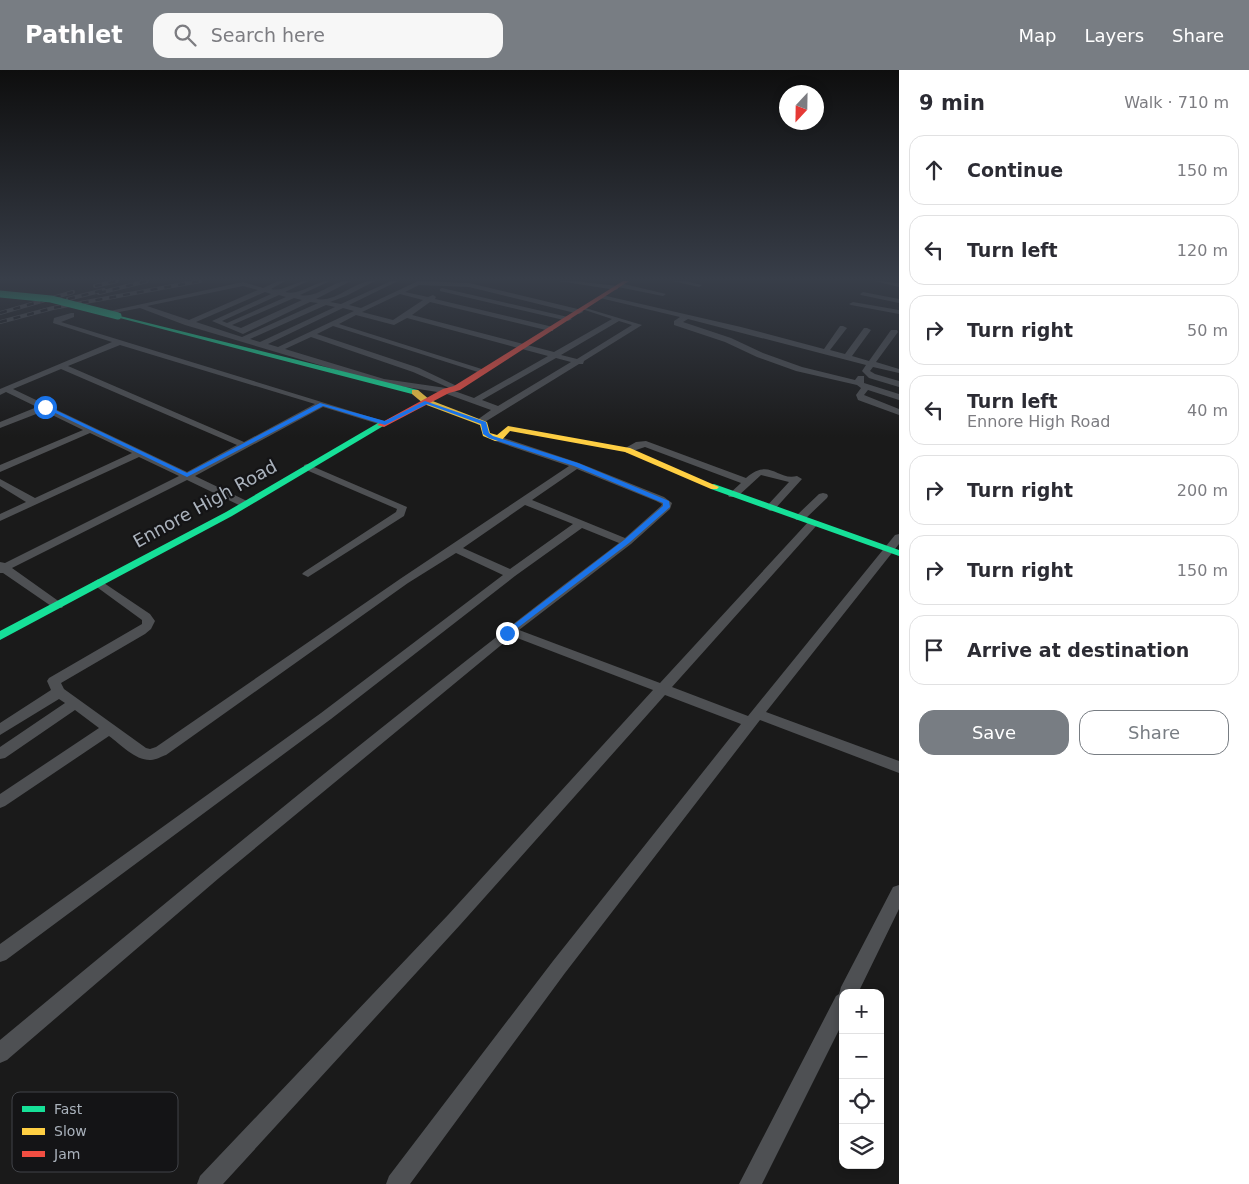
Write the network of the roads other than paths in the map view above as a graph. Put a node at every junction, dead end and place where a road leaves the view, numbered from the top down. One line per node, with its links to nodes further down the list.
1 (91, 333): 23 (street)
2 (181, 333): 41 (main road)
3 (233, 333): 20 (street)
4 (239, 333): 20 (street)
5 (246, 333): 20 (street)
6 (257, 333): 20 (street)
7 (285, 333): 24 (street)
8 (315, 333): 21 (street)
9 (360, 333): 22 (street)
10 (473, 333): 25 (street)
11 (544, 333): 25 (main road, Ennore High Road)
12 (593, 333): 28 (street)
13 (625, 333): 30 (street)
14 (707, 333): 37 (street)
15 (752, 333): 27 (street)
16 (839, 333): 27 (street)
17 (865, 333): 29 (street)
18 (893, 333): 31 (street)
19 (387, 334): 22 (street)
20 (242, 335): 24 (street)
21 (311, 335): 26 (street); 39 (street)
22 (378, 339): 33 (street)
23 (119, 342): 32 (street); 43 (street)
24 (260, 345): 26 (street)
25 (523, 346): 28 (street); 33 (main road, Ennore High Road)
26 (278, 350): 39 (street)
27 (825, 352): 29 (street)
28 (554, 355): 30 (street); 42 (street)
29 (847, 358): 31 (street)
30 (580, 362): 45 (street)
31 (871, 364): 34 (street); 35 (street)
32 (60, 366): 38 (street); 52 (street)
33 (484, 371): 39 (main road, Ennore High Road)
34 (899, 371)
35 (867, 373): 36 (street); 37 (street)
36 (899, 384)
37 (862, 385): 40 (street); 46 (street)
38 (3, 390): 44 (street)
39 (451, 390): 41 (main road, Ennore High Road); 42 (street)
40 (899, 397)
41 (424, 400): 47 (main road); 48 (main road, Ennore High Road)
42 (476, 400): 45 (street)
43 (322, 404): 48 (street); 52 (street)
44 (45, 407): 49 (street); 50 (street)
45 (496, 412): 47 (street)
46 (899, 412)
47 (480, 422): 51 (main road)
48 (385, 423): 56 (main road, Ennore High Road)
49 (0, 425)
50 (92, 429): 54 (street); 57 (street)
51 (498, 439): 53 (main road); 55 (street)
52 (244, 445): 58 (street)
53 (627, 450): 60 (street); 61 (main road)
54 (140, 453): 58 (street); 64 (street)
55 (576, 465): 63 (street); 72 (street)
56 (307, 467): 65 (main road, Ennore High Road); 76 (street)
57 (0, 469)
58 (187, 476): 65 (street); 75 (street)
59 (0, 482): 64 (street)
60 (748, 482): 61 (street); 66 (street)
61 (733, 495): 66 (main road)
62 (823, 496): 68 (street)
63 (524, 501): 70 (street); 73 (street)
64 (34, 502): 67 (street)
65 (245, 504): 78 (main road, Ennore High Road)
66 (770, 508): 68 (main road)
67 (0, 518)
68 (800, 518): 69 (main road)
69 (813, 523): 74 (main road); 82 (street)
70 (581, 524): 72 (street); 77 (street)
71 (899, 536): 74 (street)
72 (627, 542): 80 (street)
73 (455, 548): 77 (street); 86 (street)
74 (894, 551): 85 (street)
75 (2, 568): 79 (street)
76 (308, 574)
77 (511, 574): 92 (street)
78 (98, 583): 79 (main road, Ennore High Road); 83 (street)
79 (58, 605): 81 (main road, Ennore High Road)
80 (510, 631): 82 (street); 95 (street)
81 (0, 636)
82 (664, 689): 85 (street); 96 (street)
83 (59, 692): 84 (street); 87 (street)
84 (75, 703): 86 (street); 88 (street)
85 (754, 718): 89 (street); 97 (street)
86 (109, 729): 90 (street)
87 (0, 730)
88 (0, 754)
89 (899, 767)
90 (0, 802)
91 (899, 892): 93 (street)
92 (0, 954)
93 (850, 989)
94 (839, 1010): 98 (street)
95 (0, 1053)
96 (208, 1184)
97 (397, 1184)
98 (750, 1184)

